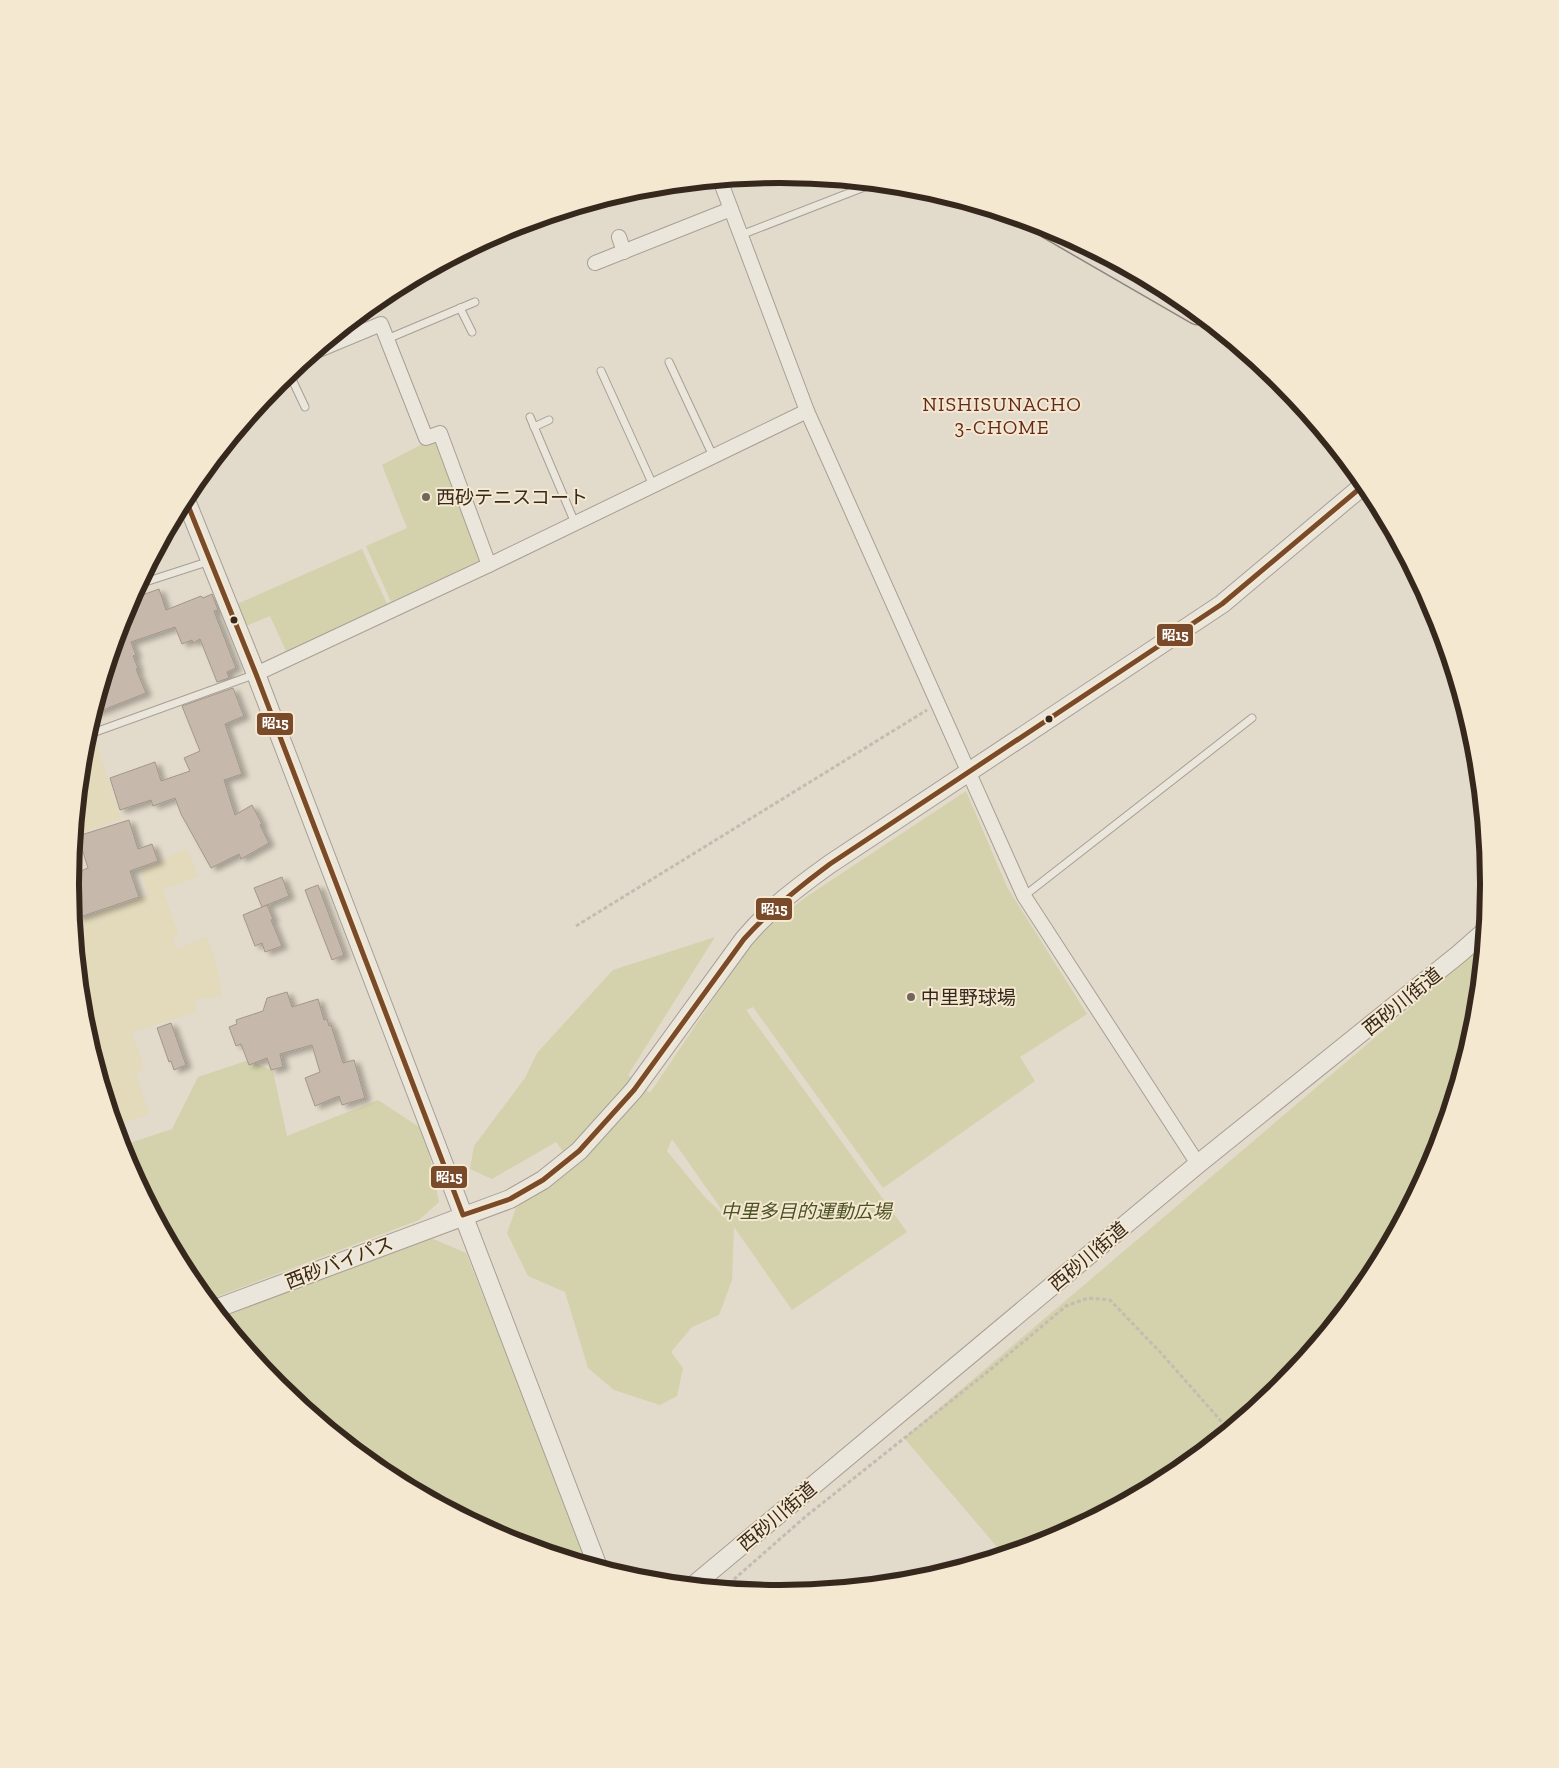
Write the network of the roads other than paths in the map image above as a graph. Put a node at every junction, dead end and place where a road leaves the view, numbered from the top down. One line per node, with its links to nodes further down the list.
1 (722, 186): 3 (street)
2 (861, 188): 4 (lane)
3 (731, 209): 4 (street); 6 (street)
4 (741, 235): 17 (street)
5 (619, 237): 6 (street)
6 (624, 252): 7 (street)
7 (595, 263)
8 (475, 302): 9 (lane)
9 (460, 308): 10 (lane); 12 (lane)
10 (472, 332)
11 (346, 333): 12 (street)
12 (387, 338): 27 (street)
13 (669, 362): 21 (lane)
14 (602, 371): 22 (lane)
15 (292, 380): 16 (lane)
16 (305, 408)
17 (807, 411): 21 (street); 32 (street)
18 (530, 417): 20 (lane)
19 (550, 420): 20 (lane)
20 (534, 427): 25 (lane)
21 (713, 456): 22 (street)
22 (653, 485): 25 (street)
23 (1358, 490): 32 (street, 西砂バイパス)
24 (190, 507): 26 (street)
25 (576, 523): 27 (street)
26 (210, 561): 28 (lane); 29 (street)
27 (489, 565): 29 (street)
28 (148, 581)
29 (256, 674): 31 (lane); 36 (street)
30 (1252, 718): 33 (lane)
31 (96, 732)
32 (969, 773): 33 (street); 36 (street, 西砂バイパス)
33 (1024, 896): 35 (street)
34 (1478, 937): 35 (street, 西砂川街道)
35 (1198, 1164): 39 (street, 西砂川街道)
36 (463, 1215): 37 (street, 西砂バイパス); 38 (street)
37 (221, 1307)
38 (595, 1560)
39 (700, 1580)

